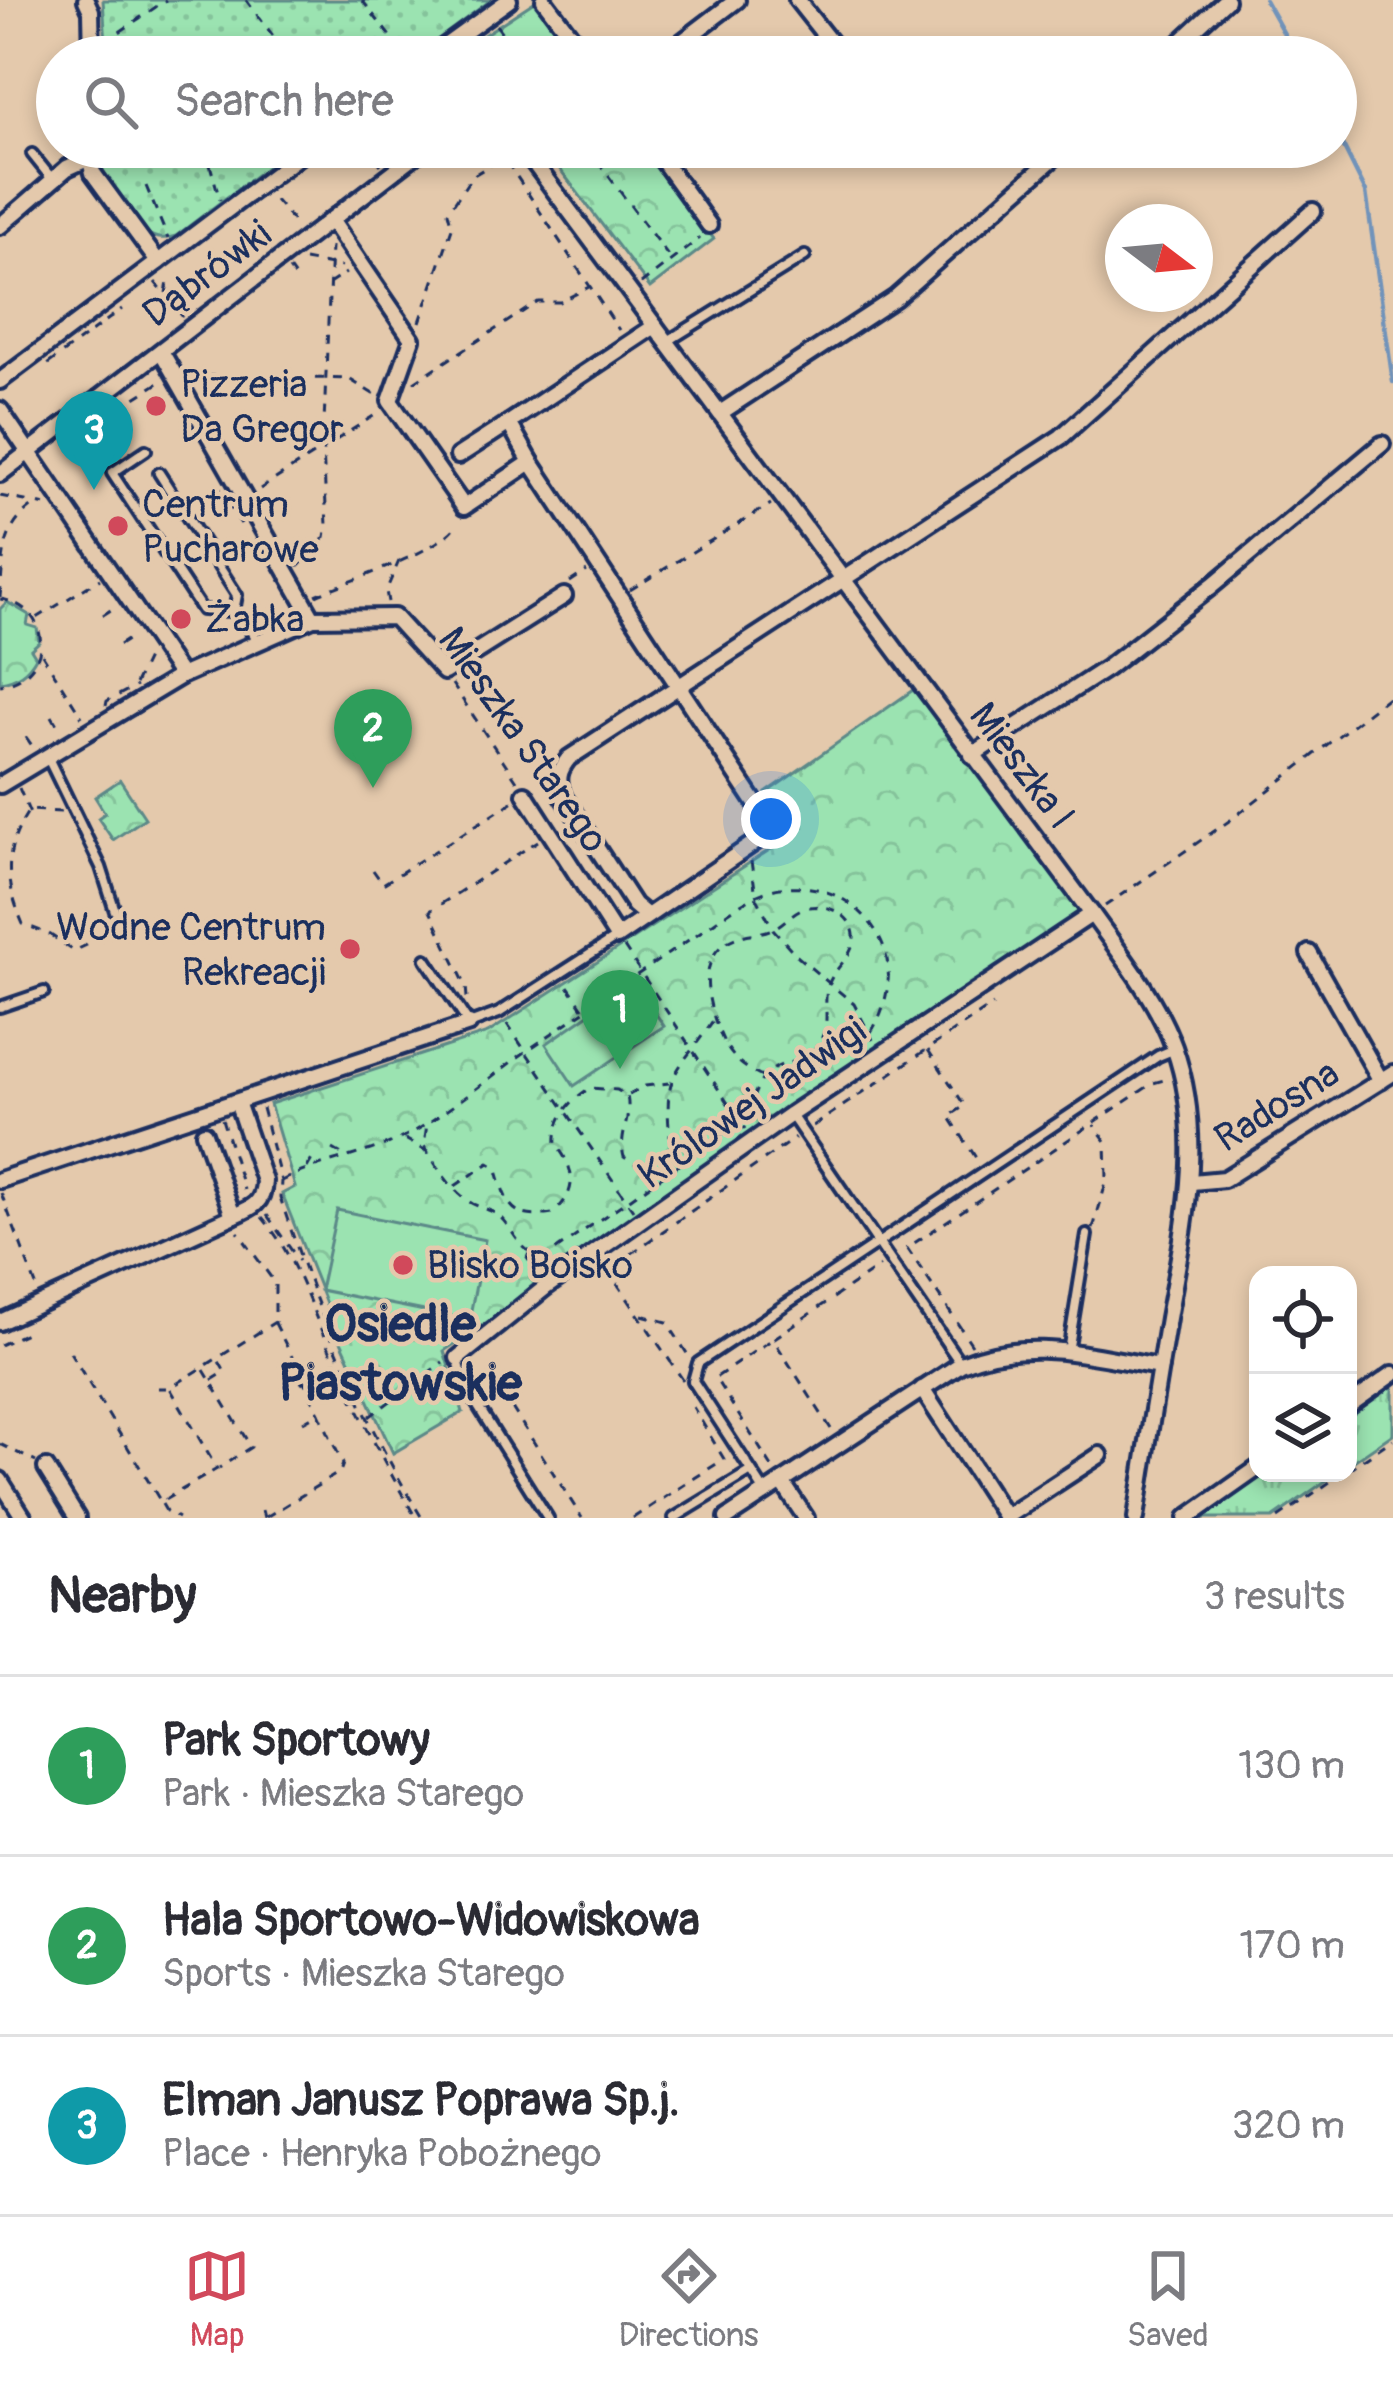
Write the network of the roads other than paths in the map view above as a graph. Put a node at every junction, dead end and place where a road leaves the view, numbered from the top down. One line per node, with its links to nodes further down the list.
1 (86, 0): 7 (street)
2 (508, 0): 8 (street)
3 (544, 0): 9 (street)
4 (737, 0): 10 (street)
5 (797, 0): 11 (street)
6 (1226, 0): 12 (street)
7 (92, 36)
8 (458, 36)
9 (571, 36)
10 (690, 36)
11 (825, 36)
12 (1187, 36)
13 (32, 154): 14 (lane)
14 (36, 159)
15 (42, 168): 23 (lane)
16 (67, 168): 23 (street)
17 (97, 168): 29 (street)
18 (283, 168): 29 (street)
19 (399, 168): 25 (street, Dąbrówki)
20 (538, 168): 30 (street, Mieszka I)
21 (667, 168): 26 (street)
22 (1042, 168): 35 (street)
23 (52, 181): 27 (street)
24 (1313, 211): 44 (street)
25 (332, 220): 32 (street, Dąbrówki); 41 (street)
26 (709, 225)
27 (0, 226)
28 (805, 256): 31 (lane)
29 (158, 262): 33 (street)
30 (655, 326): 31 (street, Mieszka I); 36 (street)
31 (667, 341): 35 (street, Mieszka I)
32 (161, 351): 39 (street, Dąbrówki); 47 (street)
33 (0, 381)
34 (0, 410): 39 (street)
35 (720, 413): 44 (street, Mieszka I)
36 (509, 423): 40 (street); 41 (street)
37 (1382, 444): 52 (street)
38 (146, 450): 46 (lane)
39 (27, 452): 43 (street, Dąbrówki); 49 (street)
40 (458, 456)
41 (531, 462): 50 (street)
42 (159, 473): 46 (lane)
43 (0, 474)
44 (842, 580): 50 (street); 52 (street, Mieszka I)
45 (560, 598): 47 (street, Mieszka Starego)
46 (234, 611): 48 (lane)
47 (314, 611): 48 (street, Mieszka Starego)
48 (260, 641): 49 (street, Mieszka Starego)
49 (181, 676): 51 (street, Mieszka Starego)
50 (680, 686): 57 (street); 57 (street)
51 (42, 755): 53 (street, Mieszka Starego); 55 (lane)
52 (972, 755): 56 (street, Mieszka I)
53 (8, 783)
54 (525, 794): 58 (street, Mieszka Starego)
55 (115, 911)
56 (1093, 914): 64 (street, Mieszka I); 67 (street, Królowej Jadwigi)
57 (646, 915): 58 (street)
58 (617, 937): 63 (lane)
59 (1309, 953): 65 (street)
60 (426, 959): 63 (lane)
61 (44, 992): 62 (lane)
62 (0, 1007)
63 (469, 1024): 66 (street)
64 (1175, 1049): 70 (street, Mieszka I); 73 (lane)
65 (1387, 1077): 70 (street, Radosna)
66 (237, 1102): 69 (street); 71 (street)
67 (790, 1114): 73 (lane); 76 (street, Królowej Jadwigi)
68 (204, 1133): 71 (street)
69 (1, 1180)
70 (1192, 1182): 78 (street, Mieszka I)
71 (232, 1222): 74 (street)
72 (1088, 1235): 75 (lane)
73 (879, 1246): 77 (lane); 84 (lane)
74 (0, 1322)
75 (1068, 1352): 77 (street); 78 (street)
76 (458, 1358): 91 (lane)
77 (961, 1364): 80 (street)
78 (1160, 1366): 96 (street, Mieszka I)
79 (1393, 1374): 81 (street)
80 (922, 1389): 86 (street); 95 (street)
81 (1357, 1400)
82 (1100, 1455): 95 (street)
83 (46, 1468): 90 (street)
84 (751, 1471): 88 (lane); 92 (lane)
85 (1249, 1474): 97 (street)
86 (779, 1478): 88 (street); 94 (street)
87 (0, 1480): 89 (street)
88 (765, 1493): 93 (street)
89 (24, 1518)
90 (77, 1518)
91 (548, 1518)
92 (674, 1518)
93 (727, 1518)
94 (806, 1518)
95 (1004, 1518)
96 (1136, 1518)
97 (1187, 1518)

